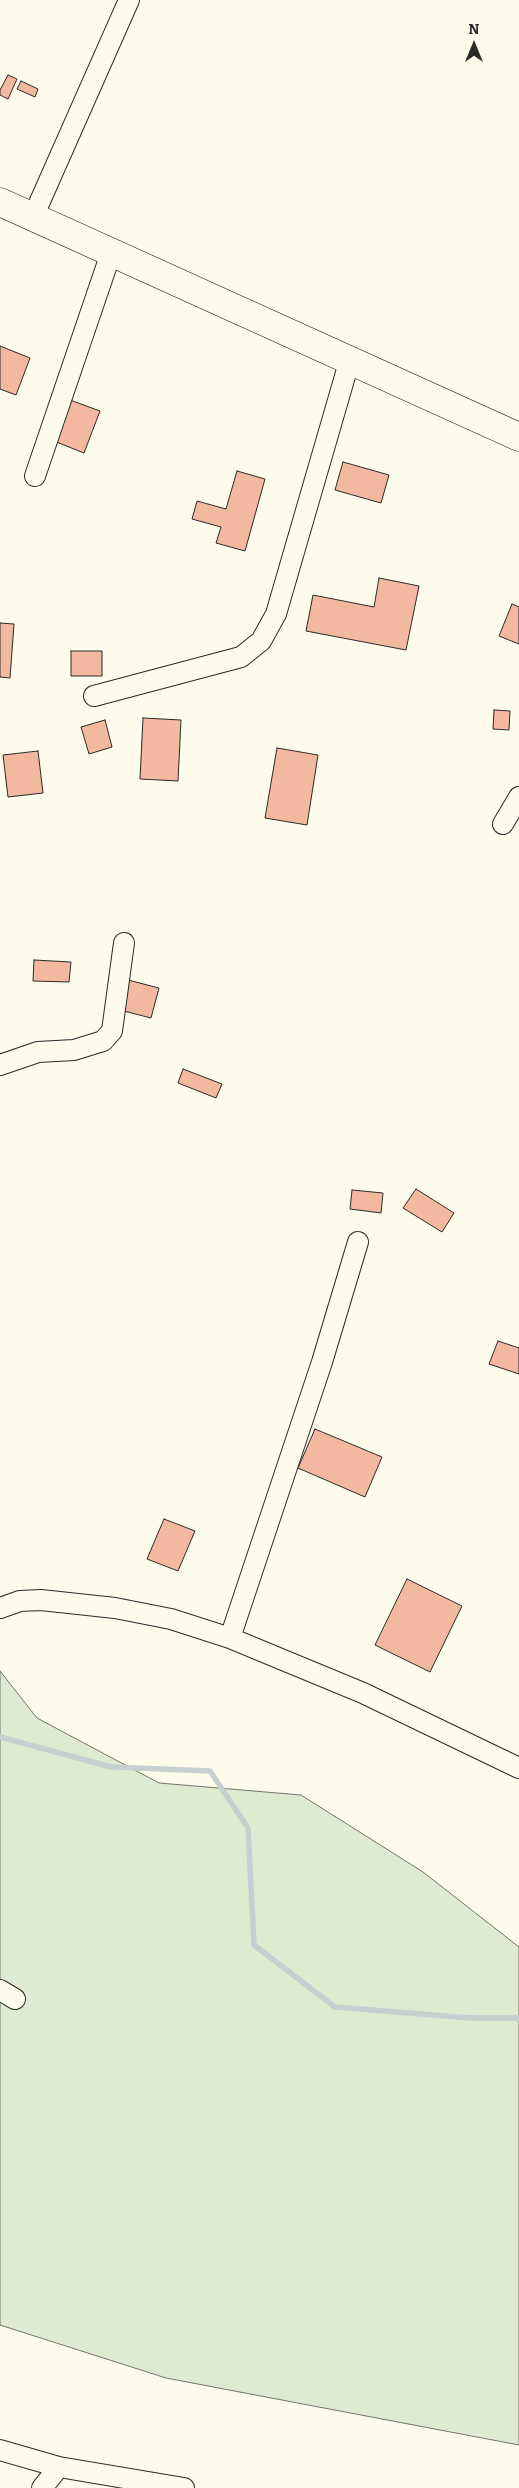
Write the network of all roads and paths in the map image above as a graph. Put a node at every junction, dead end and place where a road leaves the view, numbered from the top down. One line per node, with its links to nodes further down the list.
1 (129, 0): 3 (street)
2 (0, 202): 3 (highway)
3 (33, 216): 4 (highway)
4 (112, 252): 5 (highway); 7 (street)
5 (350, 359): 6 (highway); 8 (street)
6 (519, 437)
7 (35, 476)
8 (94, 696)
9 (519, 797): 10 (street)
10 (503, 824)
11 (124, 943): 12 (street)
12 (0, 1065)
13 (358, 1242): 15 (street)
14 (1, 1603): 15 (street)
15 (230, 1638): 16 (street)
16 (519, 1768)
17 (0, 2450): 18 (street)
18 (59, 2466): 19 (street); 20 (street)
19 (42, 2488)
20 (184, 2488)

